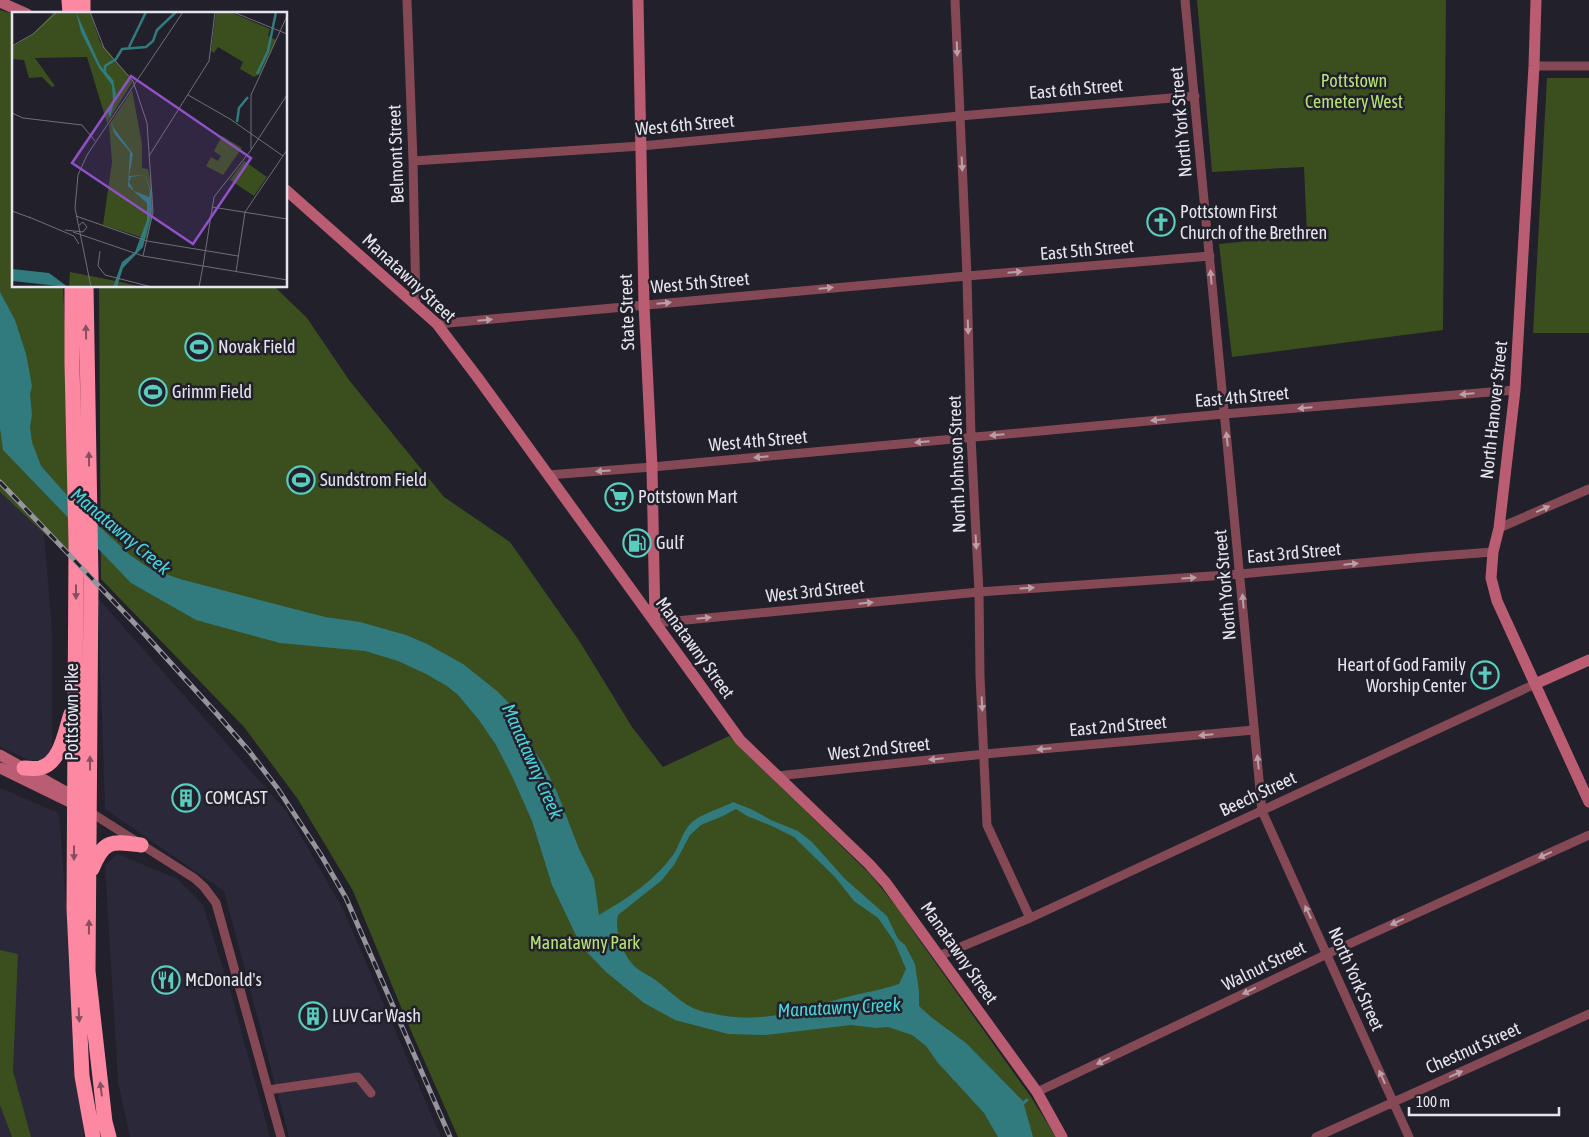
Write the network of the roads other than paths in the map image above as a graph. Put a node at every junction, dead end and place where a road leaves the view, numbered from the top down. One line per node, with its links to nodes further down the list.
1 (406, 0): 13 (street, Belmont Street)
2 (638, 0): 12 (street, State Street)
3 (955, 0): 11 (street, North Johnson Street, one-way to 11)
4 (1185, 0): 10 (street, North York Street)
5 (1536, 0): 8 (street, North Hanover Street)
6 (0, 2): 7 (street)
7 (22, 12)
8 (1534, 66): 9 (street); 22 (street, North Hanover Street)
9 (1589, 66)
10 (1195, 96): 11 (street, East 6th Street); 15 (street, North York Street)
11 (960, 116): 12 (street, West 6th Street); 16 (street, North Johnson Street, one-way to 16)
12 (641, 146): 13 (street, West 6th Street); 19 (street, State Street)
13 (413, 161): 20 (street, Belmont Street)
14 (288, 192): 20 (street, Manatawny Street)
15 (1210, 256): 16 (street, East 5th Street, one-way to 15); 23 (street, North York Street, one-way to 15)
16 (967, 276): 19 (street, West 5th Street, one-way to 16); 24 (street, North Johnson Street, one-way to 24)
17 (72, 288): 35 (highway, Pottstown Pike, one-way to 35)
18 (86, 288): 45 (highway, Pottstown Pike, one-way to 18)
19 (644, 305): 21 (street, West 5th Street, one-way to 19); 25 (street, State Street)
20 (416, 306): 21 (street, Manatawny Street)
21 (437, 324): 26 (street, Manatawny Street)
22 (1515, 390): 23 (street, East 4th Street, one-way to 23); 28 (street, North Hanover Street)
23 (1224, 414): 24 (street, East 4th Street, one-way to 24); 30 (street, North York Street, one-way to 23)
24 (971, 438): 25 (street, West 4th Street, one-way to 25); 31 (street, North Johnson Street, one-way to 31)
25 (652, 467): 26 (street, West 4th Street, one-way to 26); 32 (street, State Street)
26 (548, 475): 32 (street, Manatawny Street)
27 (1589, 489): 28 (street, one-way to 27)
28 (1499, 528): 29 (street, North Hanover Street)
29 (1493, 552): 30 (street, East 3rd Street, one-way to 29); 34 (street, North Hanover Street)
30 (1240, 574): 31 (street, East 3rd Street, one-way to 30); 36 (street, North York Street, one-way to 30)
31 (979, 592): 32 (street, West 3rd Street, one-way to 31); 37 (street, North Johnson Street, one-way to 37)
32 (656, 623): 41 (street, Manatawny Street)
33 (1589, 660): 34 (street, Beech Street)
34 (1535, 684): 43 (street, North Hanover Street); 44 (street, Beech Street)
35 (75, 704): 40 (highway); 42 (highway, Pottstown Pike)
36 (1254, 730): 37 (street, East 2nd Street, one-way to 37); 44 (street, North York Street, one-way to 36)
37 (985, 754): 41 (street, West 2nd Street, one-way to 41); 49 (street, North Johnson Street)
38 (0, 755): 40 (street)
39 (0, 768): 42 (street)
40 (24, 768): 42 (street)
41 (777, 776): 51 (street, Manatawny Street)
42 (75, 800): 45 (street); 57 (highway, Pottstown Pike, one-way to 57)
43 (1589, 802)
44 (1262, 811): 49 (street, Beech Street); 50 (street, North York Street, one-way to 44)
45 (90, 812): 47 (street); 48 (highway, Pottstown Pike)
46 (1589, 835): 50 (street, Walnut Street, one-way to 50)
47 (141, 844): 48 (highway); 53 (street)
48 (89, 878): 58 (highway, Pottstown Pike, one-way to 48)
49 (1030, 918): 51 (street, Beech Street)
50 (1327, 954): 54 (street, Walnut Street, one-way to 54); 56 (street, North York Street, one-way to 50)
51 (939, 956): 54 (street, Manatawny Street)
52 (1589, 1014): 56 (street, Chestnut Street, one-way to 52)
53 (268, 1090): 55 (street); 59 (street)
54 (1037, 1092): 60 (street, Manatawny Street)
55 (371, 1094)
56 (1393, 1102): 61 (street, Chestnut Street); 62 (street, North York Street)
57 (94, 1137)
58 (109, 1137)
59 (281, 1137)
60 (1062, 1137)
61 (1316, 1137)
62 (1409, 1137)

